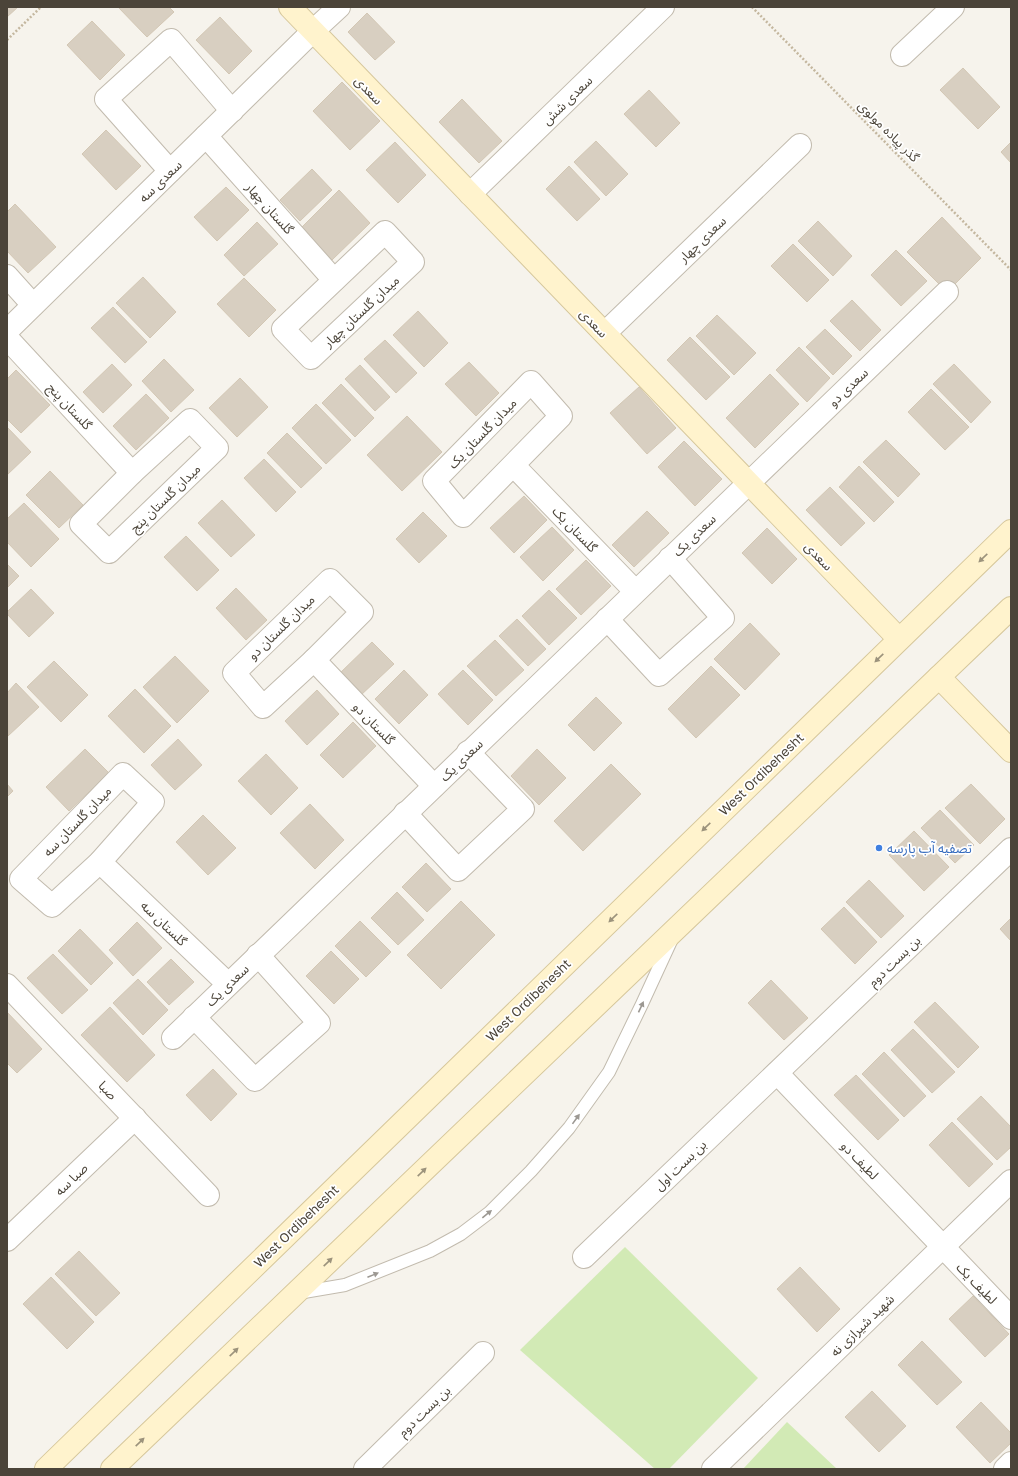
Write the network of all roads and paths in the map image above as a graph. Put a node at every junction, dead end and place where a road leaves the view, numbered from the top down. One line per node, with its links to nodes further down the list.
1 (41, 7): 8 (path)
2 (290, 7): 7 (main road, سعدی)
3 (339, 7): 7 (street, سعدی سه)
4 (663, 7): 14 (street, سعدی شش)
5 (752, 7): 15 (path, گذر پیاده مولوی)
6 (953, 7): 9 (street)
7 (313, 31): 10 (street, سعدی سه); 14 (main road, سعدی)
8 (7, 40)
9 (902, 55)
10 (232, 111): 11 (street, سعدی سه); 13 (street)
11 (206, 136): 13 (street, سعدی سه); 17 (street, گلستان چهار)
12 (800, 145): 21 (street, سعدی چهار)
13 (170, 171): 19 (street, سعدی سه)
14 (470, 194): 21 (main road, سعدی)
15 (1011, 270)
16 (7, 276): 19 (street)
17 (334, 280): 17 (street, میدان گلستان چهار)
18 (947, 292): 25 (street, سعدی دو)
19 (33, 305): 20 (street, سعدی سه)
20 (7, 331)
21 (605, 333): 25 (main road, سعدی)
22 (7, 338): 24 (street, گلستان پنج)
23 (514, 466): 23 (street, میدان گلستان یک); 28 (street, گلستان یک)
24 (132, 473): 24 (street, میدان گلستان پنج)
25 (748, 482): 27 (street, سعدی یک); 31 (main road, سعدی)
26 (1011, 531): 31 (main road, West Ordibehesht, one-way to 31)
27 (670, 558): 28 (street, سعدی یک); 30 (street)
28 (635, 591): 30 (street, سعدی یک)
29 (1011, 608): 33 (main road)
30 (607, 619): 35 (street, سعدی یک)
31 (899, 639): 57 (main road, West Ordibehesht, one-way to 57)
32 (314, 660): 32 (street, میدان گلستان دو); 36 (street, گلستان دو)
33 (939, 677): 34 (main road); 40 (main road)
34 (1011, 751)
35 (468, 752): 36 (street, سعدی یک); 37 (street)
36 (434, 786): 37 (street, سعدی یک)
37 (405, 813): 41 (street, سعدی یک)
38 (1011, 849): 46 (street, بن بست دوم)
39 (100, 862): 39 (street, میدان گلستان سه); 42 (street, گلستان سه)
40 (676, 928): 53 (main road, one-way to 40); 53 (lane, one-way to 40)
41 (258, 956): 42 (street, سعدی یک); 44 (street)
42 (228, 984): 44 (street, سعدی یک)
43 (7, 986): 47 (street, صبا)
44 (194, 1017): 45 (street, سعدی یک)
45 (173, 1038)
46 (777, 1073): 51 (street, لطیف دو); 52 (street, بن بست اول)
47 (135, 1118): 49 (street, صبا); 50 (street, صبا سه)
48 (1011, 1182): 51 (street, شهید شیرازی نه)
49 (208, 1195)
50 (7, 1240)
51 (943, 1247): 54 (street, لطیف یک); 60 (street, شهید شیرازی نه)
52 (584, 1257)
53 (295, 1294): 58 (main road, one-way to 53)
54 (1011, 1318)
55 (484, 1353): 59 (street, بن بست دوم)
56 (1011, 1463): 61 (street)
57 (46, 1469)
58 (112, 1469)
59 (365, 1469)
60 (713, 1469)
61 (1005, 1469)

